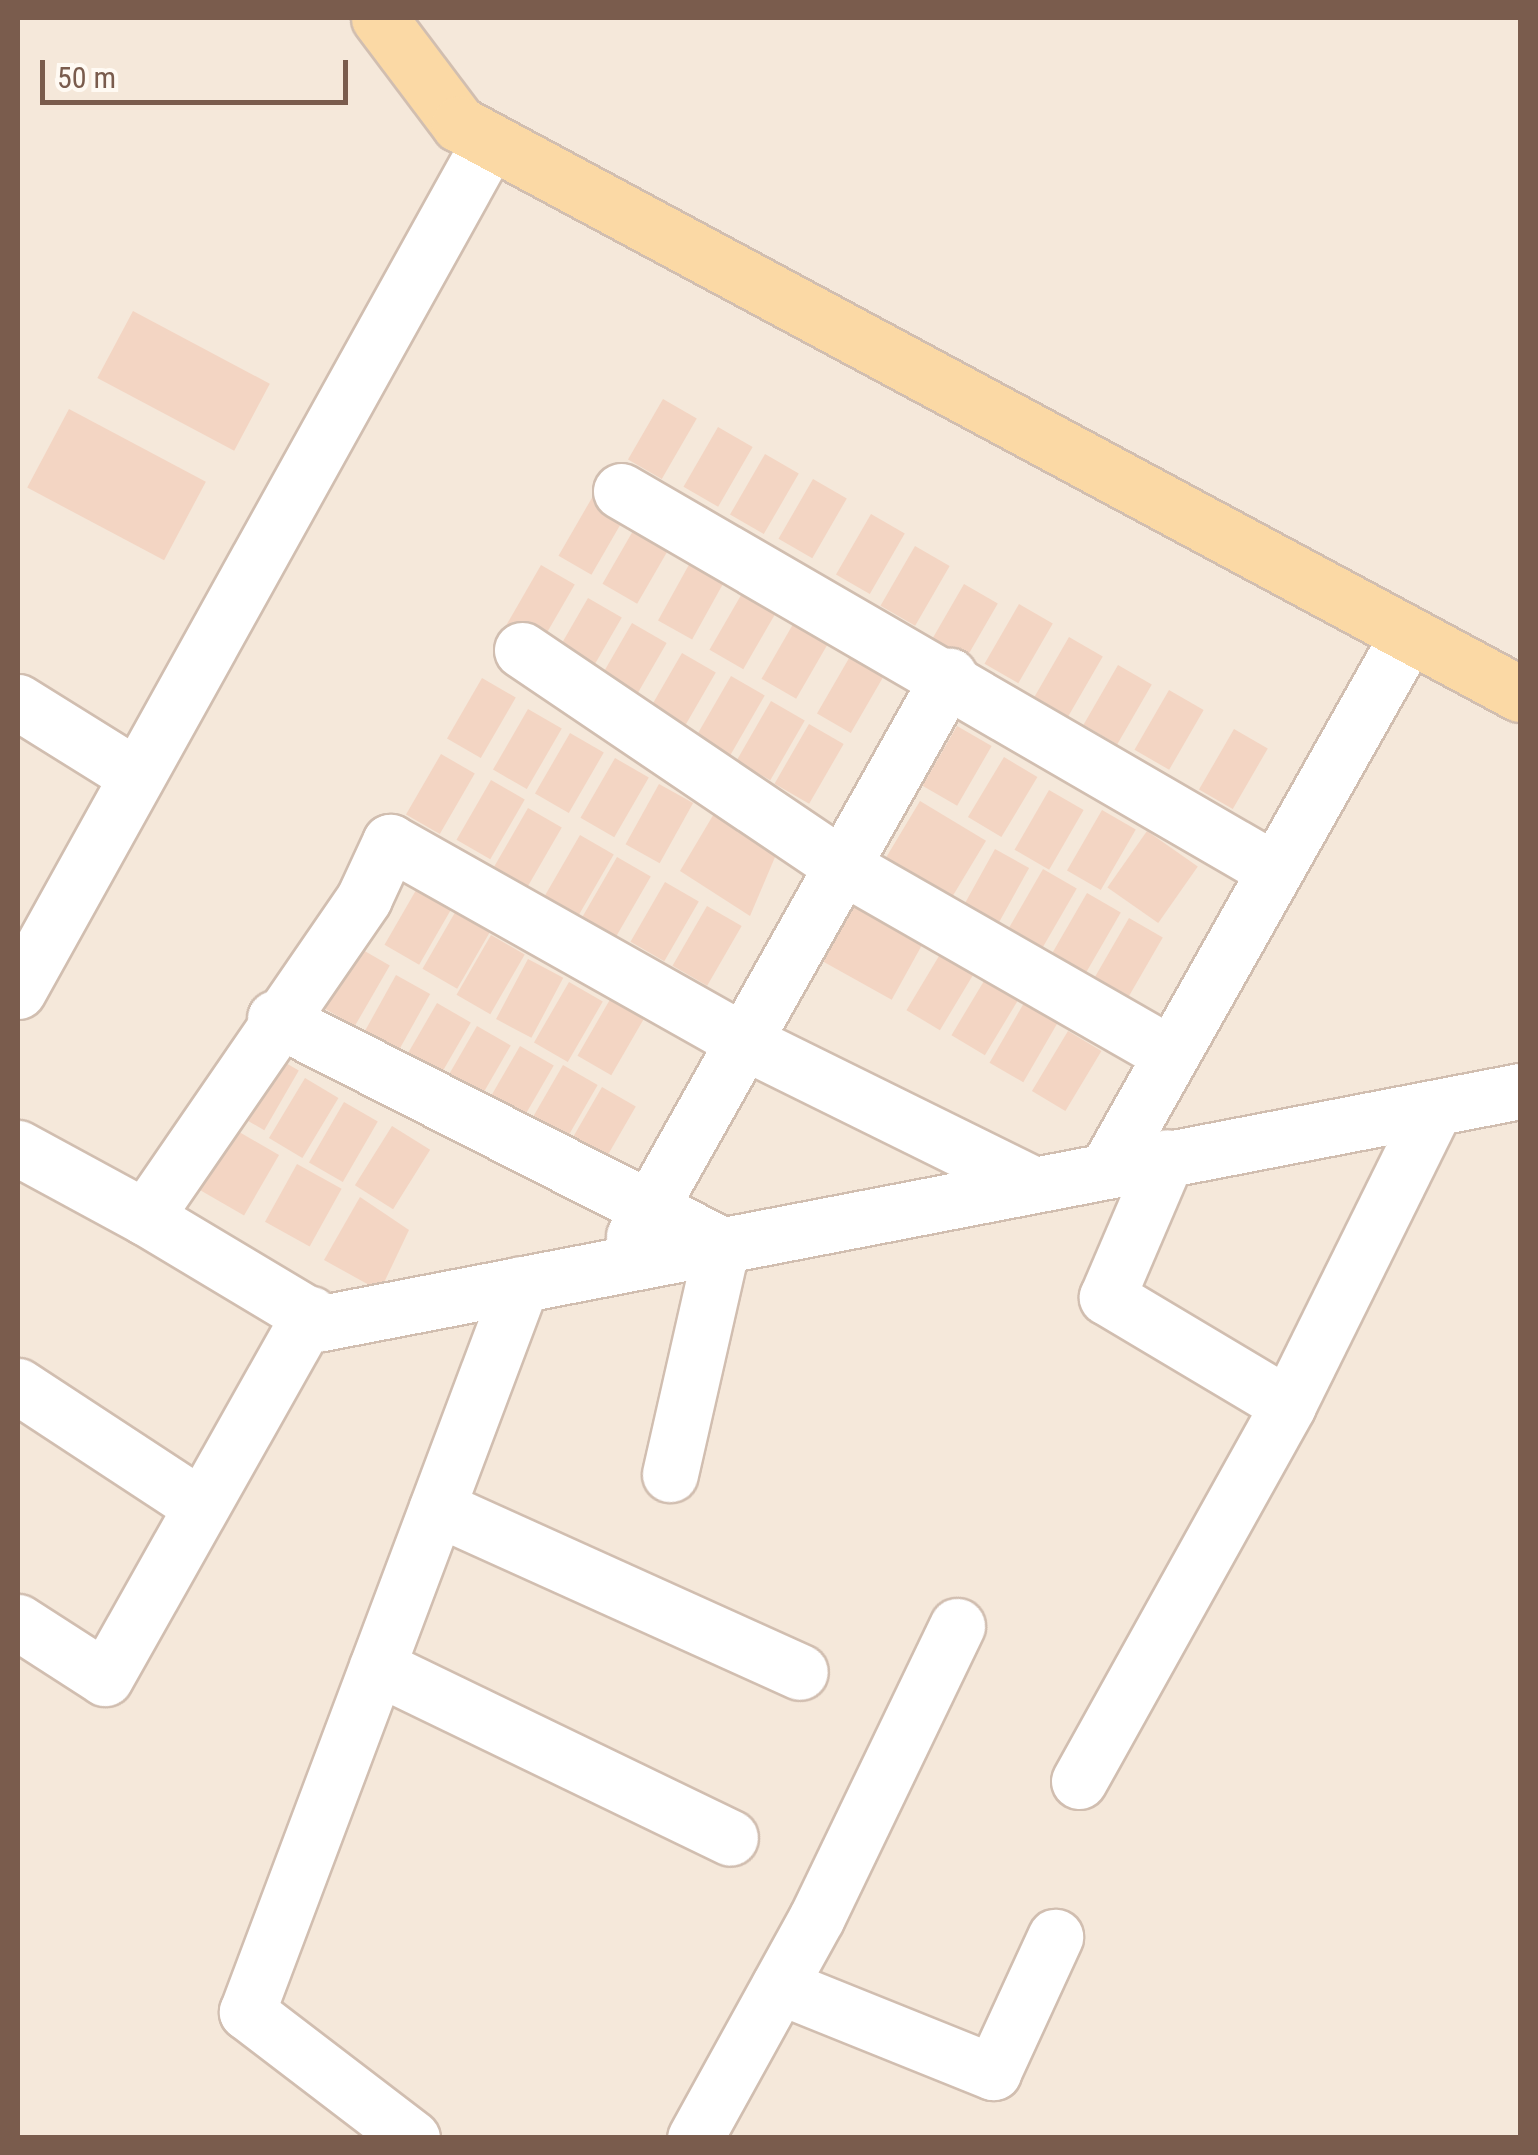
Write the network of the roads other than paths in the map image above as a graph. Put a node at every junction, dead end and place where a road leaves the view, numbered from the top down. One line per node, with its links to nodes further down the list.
1 (378, 18): 2 (main road)
2 (490, 140): 4 (main road); 9 (street)
3 (621, 491): 6 (street)
4 (1408, 635): 7 (main road); 11 (street)
5 (522, 650): 10 (street)
6 (950, 676): 10 (street); 11 (street)
7 (1520, 694)
8 (18, 702): 9 (street)
9 (137, 776): 12 (street)
10 (844, 867): 14 (street); 15 (street)
11 (1270, 867): 15 (street)
12 (18, 991)
13 (276, 1018): 14 (street); 22 (street); 23 (street)
14 (749, 1044): 21 (street); 22 (street)
15 (1168, 1053): 20 (street)
16 (1520, 1091): 17 (street)
17 (1434, 1109): 19 (street); 29 (street)
18 (18, 1148): 23 (street)
19 (1167, 1158): 20 (street); 29 (street)
20 (1107, 1169): 21 (street)
21 (1032, 1184): 24 (street)
22 (652, 1206): 24 (street); 25 (street)
23 (145, 1218): 27 (street)
24 (722, 1245): 25 (street); 30 (street)
25 (617, 1265): 26 (street)
26 (521, 1284): 27 (street); 32 (street)
27 (310, 1314): 31 (street)
28 (18, 1386): 31 (street)
29 (1288, 1405): 37 (street)
30 (670, 1474)
31 (202, 1506): 33 (street)
32 (437, 1508): 35 (street); 36 (street)
33 (18, 1622)
34 (957, 1626): 40 (street)
35 (377, 1667): 38 (street); 41 (street)
36 (800, 1672)
37 (1080, 1781)
38 (730, 1838)
39 (1055, 1937): 40 (street)
40 (779, 1986): 42 (street)
41 (412, 2138)
42 (696, 2138)

